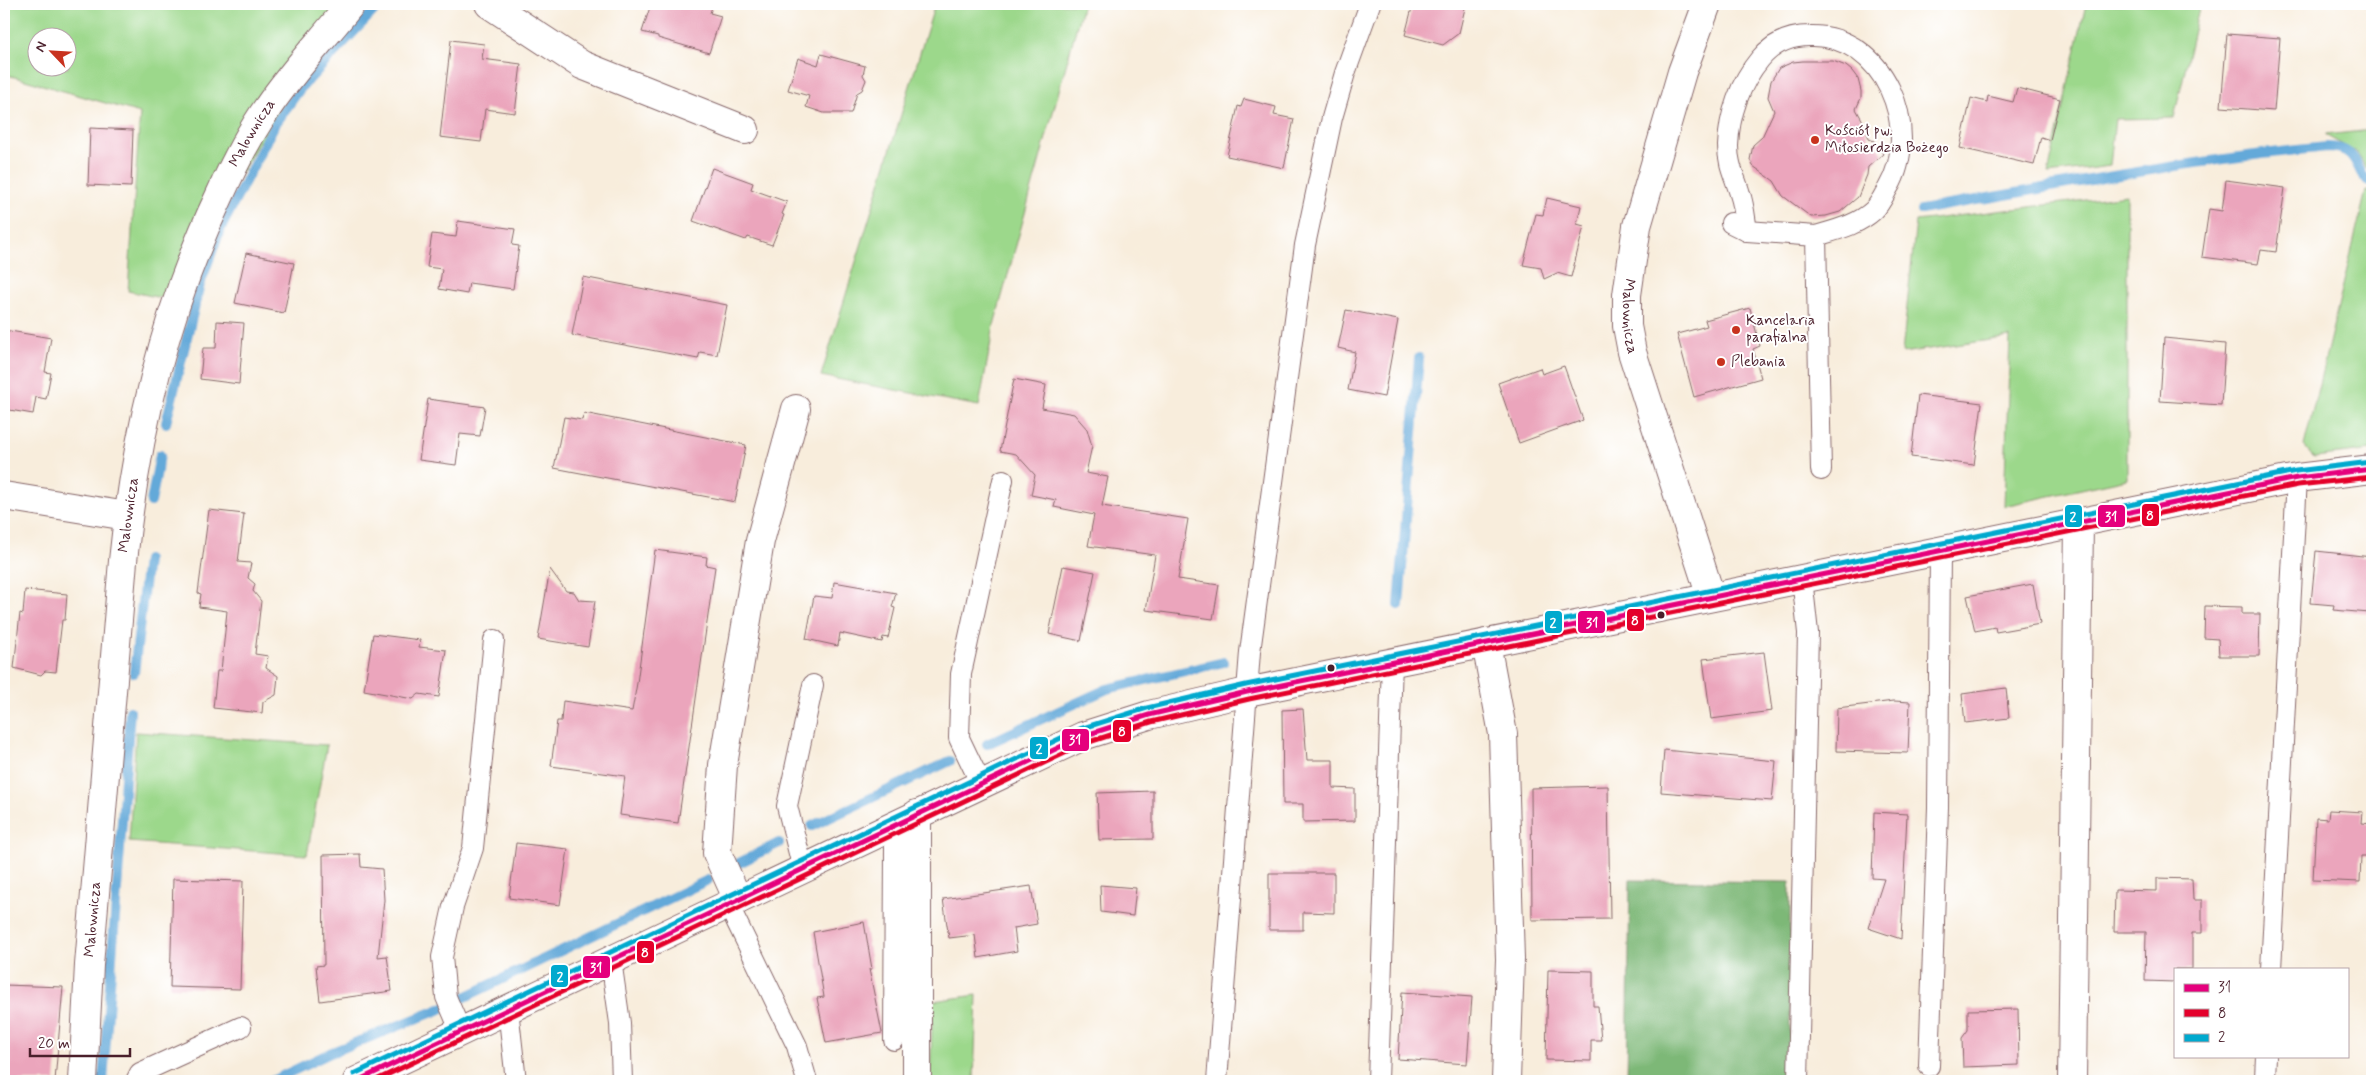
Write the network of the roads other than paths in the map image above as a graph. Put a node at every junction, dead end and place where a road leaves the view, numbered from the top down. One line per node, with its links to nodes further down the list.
1 (351, 4): 13 (street, Malownicza)
2 (489, 4): 5 (street)
3 (1370, 4): 22 (lane)
4 (1707, 4): 17 (street, Malownicza)
5 (745, 130)
6 (1816, 236): 6 (lane); 9 (lane)
7 (796, 409): 27 (street)
8 (2372, 469): 10 (street)
9 (1821, 470)
10 (2297, 478): 14 (street); 29 (lane)
11 (1003, 480): 23 (lane)
12 (4, 496): 13 (street)
13 (127, 516): 37 (street, Malownicza)
14 (2079, 522): 15 (street); 48 (street)
15 (1940, 550): 16 (street); 35 (lane)
16 (1802, 578): 17 (street); 47 (lane)
17 (1711, 597): 19 (street)
18 (494, 640): 31 (lane)
19 (1486, 643): 20 (street); 46 (street)
20 (1392, 662): 22 (street); 45 (lane)
21 (813, 685): 26 (lane)
22 (1247, 692): 23 (street); 44 (lane)
23 (981, 784): 24 (street)
24 (917, 814): 25 (street); 43 (street)
25 (892, 826): 26 (street); 33 (lane)
26 (803, 869): 27 (street)
27 (733, 902): 28 (street); 42 (lane)
28 (611, 960): 30 (street); 41 (lane)
29 (2270, 968)
30 (508, 1010): 31 (street); 40 (lane)
31 (454, 1014): 39 (street)
32 (240, 1027): 38 (lane)
33 (894, 1040)
34 (2266, 1058): 36 (lane)
35 (1929, 1066)
36 (2265, 1078)
37 (82, 1081)
38 (136, 1081)
39 (358, 1081)
40 (516, 1081)
41 (622, 1081)
42 (807, 1081)
43 (917, 1081)
44 (1217, 1081)
45 (1378, 1081)
46 (1506, 1081)
47 (1798, 1081)
48 (2072, 1081)

